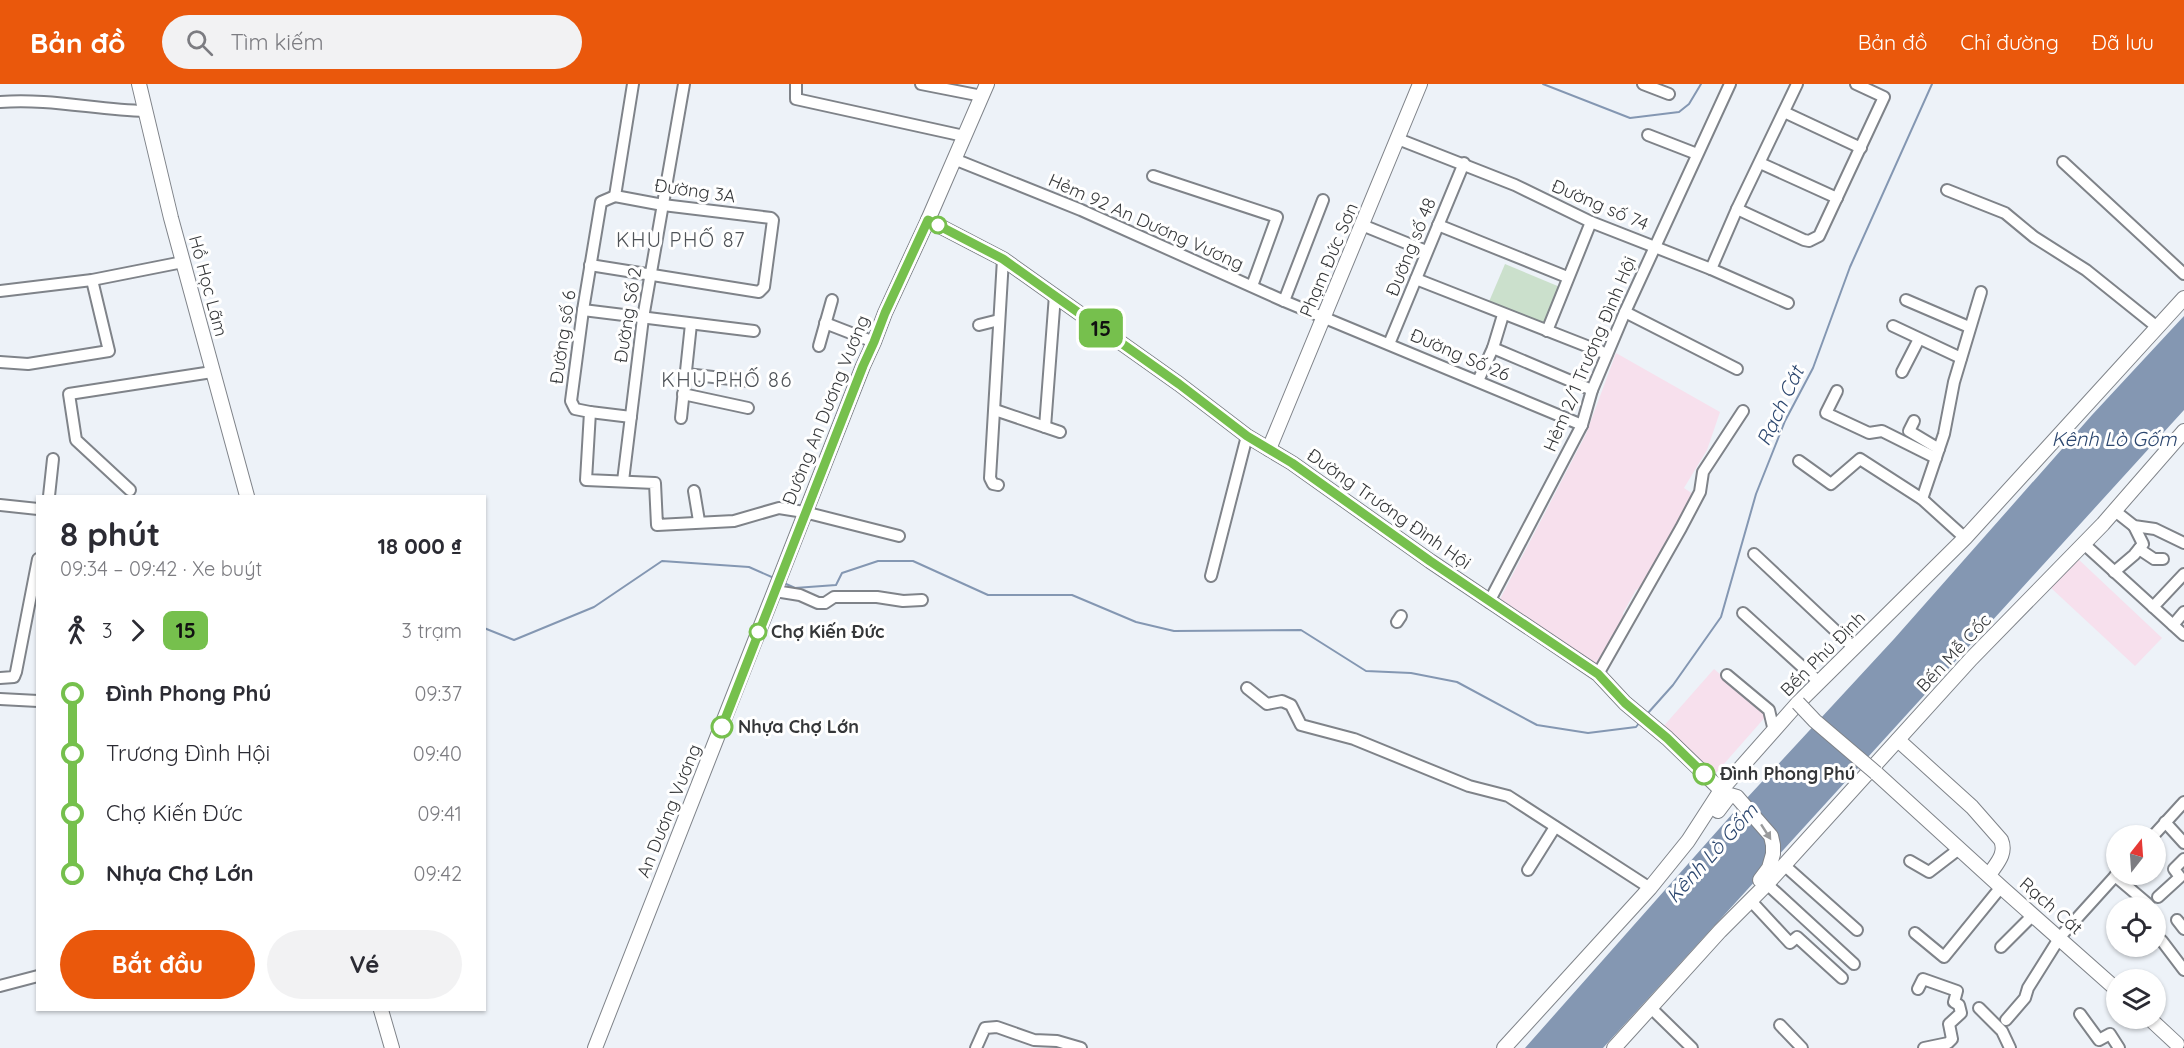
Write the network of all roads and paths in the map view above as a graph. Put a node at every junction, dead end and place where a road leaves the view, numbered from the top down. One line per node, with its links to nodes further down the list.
1 (139, 84): 14 (street, Hồ Học Lãm)
2 (633, 84): 27 (street)
3 (684, 84): 30 (street, Đường Số 2)
4 (796, 84): 17 (street)
5 (921, 84): 11 (street)
6 (1420, 84): 18 (street, Phạm Đức Sơn)
7 (1643, 84): 12 (street)
8 (1730, 84): 20 (street, Hẻm 2/1 Trương Đình Hội)
9 (1797, 84): 15 (street)
10 (1856, 84): 19 (street)
11 (984, 90): 17 (street, Đường An Dương Vương)
12 (1669, 94)
13 (0, 102): 14 (street)
14 (145, 111): 39 (street, Hồ Học Lãm)
15 (1784, 112): 19 (street); 24 (street)
16 (1648, 135): 20 (street)
17 (964, 136): 21 (street, Đường An Dương Vương)
18 (1398, 139): 23 (street, Đường số 74); 34 (street, Phạm Đức Sơn)
19 (1861, 148): 28 (street)
20 (1697, 153): 36 (street, Hẻm 2/1 Trương Đình Hội)
21 (954, 159): 32 (street, Đường An Dương Vương); 47 (street, Hẻm 92 An Dương Vương)
22 (2063, 162): 42 (street)
23 (1464, 163): 33 (street, Đường số 74); 35 (street, Đường số 48)
24 (1760, 164): 28 (street); 31 (street)
25 (1153, 176): 47 (street)
26 (1947, 190): 67 (street)
27 (615, 196): 30 (street, Đường 3A); 40 (street, Đường số 6)
28 (1837, 198): 31 (street)
29 (1323, 200): 54 (street)
30 (663, 205): 43 (street, Đường Số 2); 43 (street, Đường 3A)
31 (1737, 209): 41 (street)
32 (928, 220): 38 (street, Đường Trương Đình Hội); 71 (street, Đường An Dương Vương)
33 (1591, 222): 36 (street, Đường số 74); 44 (street)
34 (1362, 225): 37 (street, Đường số 48); 60 (street, Phạm Đức Sơn)
35 (1438, 225): 37 (street, Đường số 48); 44 (street)
36 (1654, 245): 41 (street, Đường số 74); 57 (street, Hẻm 2/1 Trương Đình Hội)
37 (1426, 251): 45 (street, Đường số 48)
38 (1003, 259): 50 (street, Đường Trương Đình Hội); 61 (street)
39 (183, 262): 46 (street); 79 (street, Hồ Học Lãm)
40 (590, 265): 43 (street); 56 (street, Đường số 6)
41 (1711, 269): 55 (street, Đường số 74)
42 (2184, 274)
43 (651, 275): 59 (street, Đường Số 2)
44 (1567, 277): 69 (street)
45 (1416, 279): 58 (street); 72 (street, Đường số 48)
46 (92, 280): 48 (street); 77 (street)
47 (1252, 286): 54 (street, Hẻm 92 An Dương Vương)
48 (0, 291)
49 (1981, 292): 66 (street)
50 (1055, 295): 95 (street); 98 (street, Đường Trương Đình Hội)
51 (2184, 298): 67 (street, Bến Phú Định)
52 (832, 300): 62 (street)
53 (1906, 300): 66 (street)
54 (1284, 301): 60 (street, Hẻm 92 An Dương Vương)
55 (1788, 303)
56 (583, 310): 59 (street); 90 (street, Đường số 6)
57 (1624, 312): 75 (street, Hẻm 2/1 Trương Đình Hội); 78 (street)
58 (1503, 315): 69 (street); 74 (street)
59 (643, 318): 63 (street); 91 (street, Đường Số 2)
60 (1324, 318): 72 (street, Đường Số 26); 99 (street, Phạm Đức Sơn)
61 (999, 320): 64 (street); 88 (street)
62 (825, 323): 71 (street); 73 (street)
63 (691, 324): 68 (street); 81 (street)
64 (979, 325)
65 (1893, 326): 70 (street)
66 (1969, 327): 76 (street)
67 (2157, 327): 117 (street, Bến Phú Định)
68 (754, 331)
69 (1546, 331): 75 (street)
70 (1919, 339): 76 (street); 80 (street)
71 (874, 342): 113 (street, Đường An Dương Vương)
72 (1389, 344): 83 (street, Đường Số 26)
73 (819, 346)
74 (1493, 348): 83 (street); 84 (street)
75 (1607, 354): 84 (street, Hẻm 2/1 Trương Đình Hội)
76 (1961, 358): 100 (street)
77 (0, 362)
78 (1737, 369)
79 (212, 372): 105 (street); 108 (street, Hồ Học Lãm)
80 (1902, 372)
81 (686, 374): 82 (street); 86 (street)
82 (749, 381)
83 (1478, 381): 94 (street, Đường Số 26)
84 (1592, 390): 94 (street, Hẻm 2/1 Trương Đình Hội)
85 (1837, 391): 100 (street)
86 (683, 394): 87 (street); 92 (street)
87 (748, 408)
88 (995, 410): 95 (street); 104 (street)
89 (1743, 411): 136 (street)
90 (590, 412): 91 (street); 103 (street)
91 (631, 417): 103 (street, Đường Số 2)
92 (681, 418)
93 (1914, 421): 100 (street)
94 (1582, 425): 129 (street, Hẻm 2/1 Trương Đình Hội)
95 (1045, 427): 97 (street)
96 (2184, 431): 112 (street, Bến Mễ Cốc)
97 (1060, 432)
98 (1247, 436): 99 (street, Đường Trương Đình Hội); 126 (street)
99 (1269, 449): 129 (street, Đường Trương Đình Hội)
100 (1937, 453): 109 (street)
101 (52, 459): 107 (street)
102 (1798, 461): 109 (street)
103 (623, 481): 114 (street)
104 (994, 482)
105 (130, 490)
106 (694, 491): 114 (street)
107 (48, 495)
108 (247, 495)
109 (1922, 499): 117 (street)
110 (0, 505): 111 (street)
111 (36, 509)
112 (2115, 511): 115 (street); 119 (street, Bến Mễ Cốc)
113 (804, 512): 114 (street); 116 (street); 127 (street, Đường An Dương Vương)
114 (699, 521)
115 (2134, 526): 118 (street); 120 (street)
116 (899, 536)
117 (1965, 538): 135 (street, Bến Phú Định)
118 (2184, 543)
119 (2084, 544): 124 (street); 145 (street, Bến Mễ Cốc)
120 (2139, 549): 122 (street); 124 (street)
121 (1754, 554): 135 (street)
122 (2163, 559)
123 (36, 569): 138 (street)
124 (2114, 572): 130 (street)
125 (2184, 574): 130 (street)
126 (1211, 576)
127 (775, 589): 128 (street); 192 (street, An Dương Vương)
128 (922, 600)
129 (1489, 602): 136 (street, Đường Trương Đình Hội)
130 (2153, 607): 133 (street)
131 (2184, 612): 133 (street)
132 (1743, 613): 139 (street)
133 (2173, 625): 134 (street)
134 (2184, 635)
135 (1854, 648): 139 (street, Bến Phú Định)
136 (1598, 674): 146 (street, Đường Trương Đình Hội)
137 (1728, 675): 144 (street)
138 (0, 678)
139 (1819, 682): 143 (street, Bến Phú Định)
140 (1247, 688): 150 (street)
141 (0, 699): 142 (street)
142 (36, 701)
143 (1798, 704): 144 (street, Bến Phú Định); 153 (street, Rạch Cát, bridge)
144 (1774, 731): 146 (street, Bến Phú Định)
145 (1898, 740): 156 (street, Bến Mễ Cốc); 158 (street)
146 (1721, 790): 151 (street, Bến Phú Định)
147 (2184, 802): 148 (street)
148 (2165, 822): 149 (street); 152 (street)
149 (2162, 825)
150 (1555, 827): 157 (street); 163 (street)
151 (1688, 842): 159 (street, one-way to 159); 163 (street, Bến Phú Định)
152 (2184, 843)
153 (1959, 849): 155 (street); 158 (street, Rạch Cát)
154 (2184, 859): 165 (street)
155 (1910, 861)
156 (1784, 866): 159 (street, Bến Mễ Cốc); 170 (street)
157 (1528, 870)
158 (1989, 875): 162 (street, Rạch Cát)
159 (1763, 883): 166 (street, Bến Mễ Cốc); 175 (street)
160 (2107, 885): 172 (street)
161 (2127, 885): 164 (street)
162 (2001, 887): 167 (street, Rạch Cát); 171 (street)
163 (1650, 888): 195 (street, Bến Phú Định)
164 (2140, 897)
165 (2158, 897)
166 (1751, 901): 178 (street); 182 (street, Bến Mễ Cốc)
167 (2032, 915): 172 (street, Rạch Cát); 174 (street)
168 (2177, 920): 169 (street)
169 (2184, 929)
170 (1857, 930)
171 (1915, 933)
172 (2060, 937): 179 (street, Rạch Cát); 186 (street)
173 (2166, 946): 176 (street)
174 (2001, 947)
175 (1854, 964)
176 (2184, 970)
177 (36, 977): 180 (street)
178 (1842, 978)
179 (2106, 980)
180 (0, 986)
181 (1918, 990): 198 (street)
182 (1652, 1008): 196 (street, Bến Mễ Cốc); 197 (street)
183 (1979, 1008): 199 (street)
184 (381, 1011): 191 (street)
185 (2080, 1014): 200 (street)
186 (2006, 1020)
187 (1780, 1026): 190 (street)
188 (2161, 1029): 189 (street)
189 (2178, 1044)
190 (1796, 1046)
191 (393, 1048)
192 (595, 1048)
193 (976, 1048): 194 (street)
194 (1081, 1048)
195 (1504, 1048)
196 (1614, 1048)
197 (1692, 1048)
198 (1924, 1048)
199 (2010, 1048)
200 (2119, 1048)

